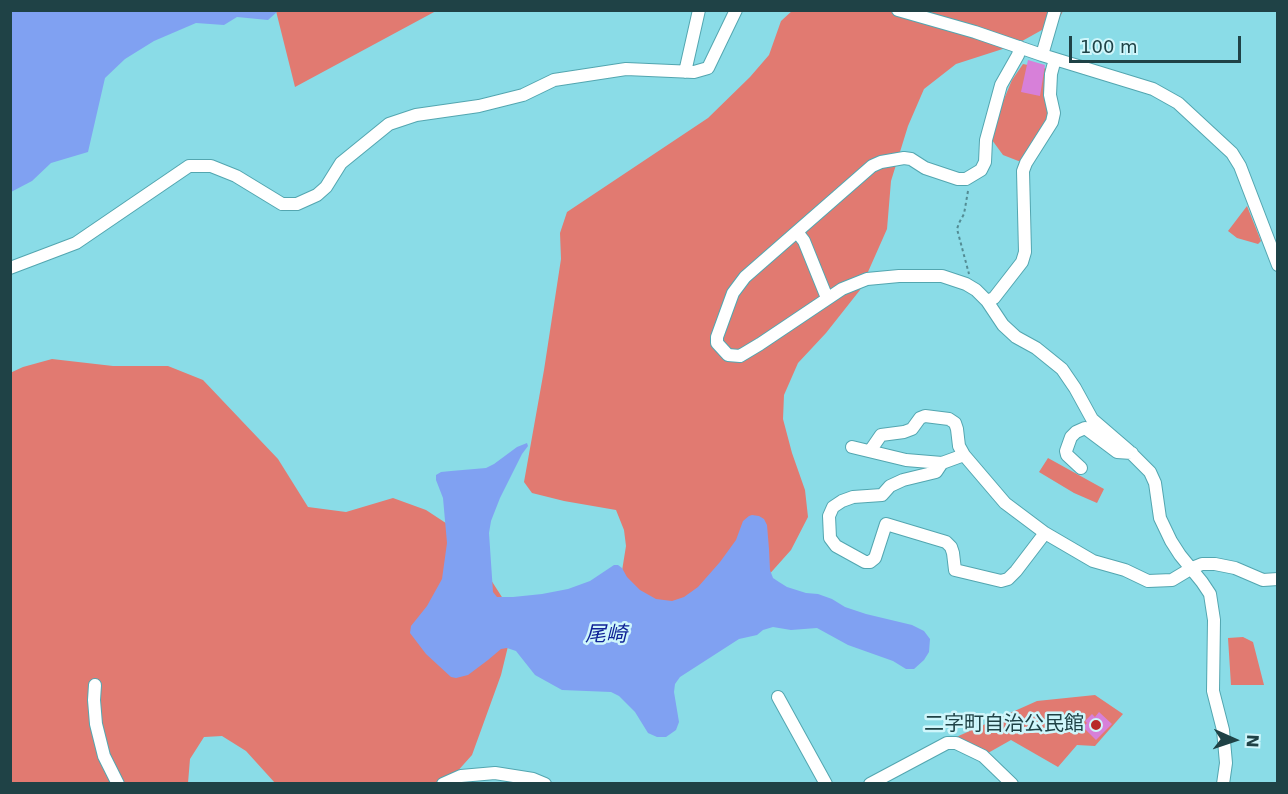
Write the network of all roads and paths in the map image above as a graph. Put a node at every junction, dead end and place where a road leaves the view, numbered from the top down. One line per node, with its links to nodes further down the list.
1 (699, 10): 8 (street)
2 (736, 10): 8 (street)
3 (898, 10): 5 (street)
4 (1055, 10): 6 (street)
5 (1020, 47): 6 (street); 9 (street)
6 (1042, 55): 7 (street)
7 (1055, 59): 11 (street); 15 (street)
8 (685, 72): 12 (street)
9 (966, 179): 10 (street); 13 (path)
10 (797, 232): 14 (street); 14 (street)
11 (1278, 265)
12 (10, 268)
13 (969, 286): 14 (street); 15 (street)
14 (827, 298)
15 (987, 301): 18 (street)
16 (852, 447): 17 (street)
17 (870, 451): 19 (street); 20 (street)
18 (1132, 453): 21 (street); 23 (street)
19 (964, 455): 20 (street); 22 (street)
20 (942, 464): 22 (street)
21 (1081, 468)
22 (1045, 533): 23 (street)
23 (1192, 568): 24 (street); 33 (street)
24 (1278, 579)
25 (95, 685): 27 (street)
26 (778, 697): 30 (street)
27 (118, 783)
28 (443, 783): 29 (street)
29 (545, 783)
30 (826, 783)
31 (870, 783): 32 (street)
32 (1012, 783)
33 (1223, 783)

